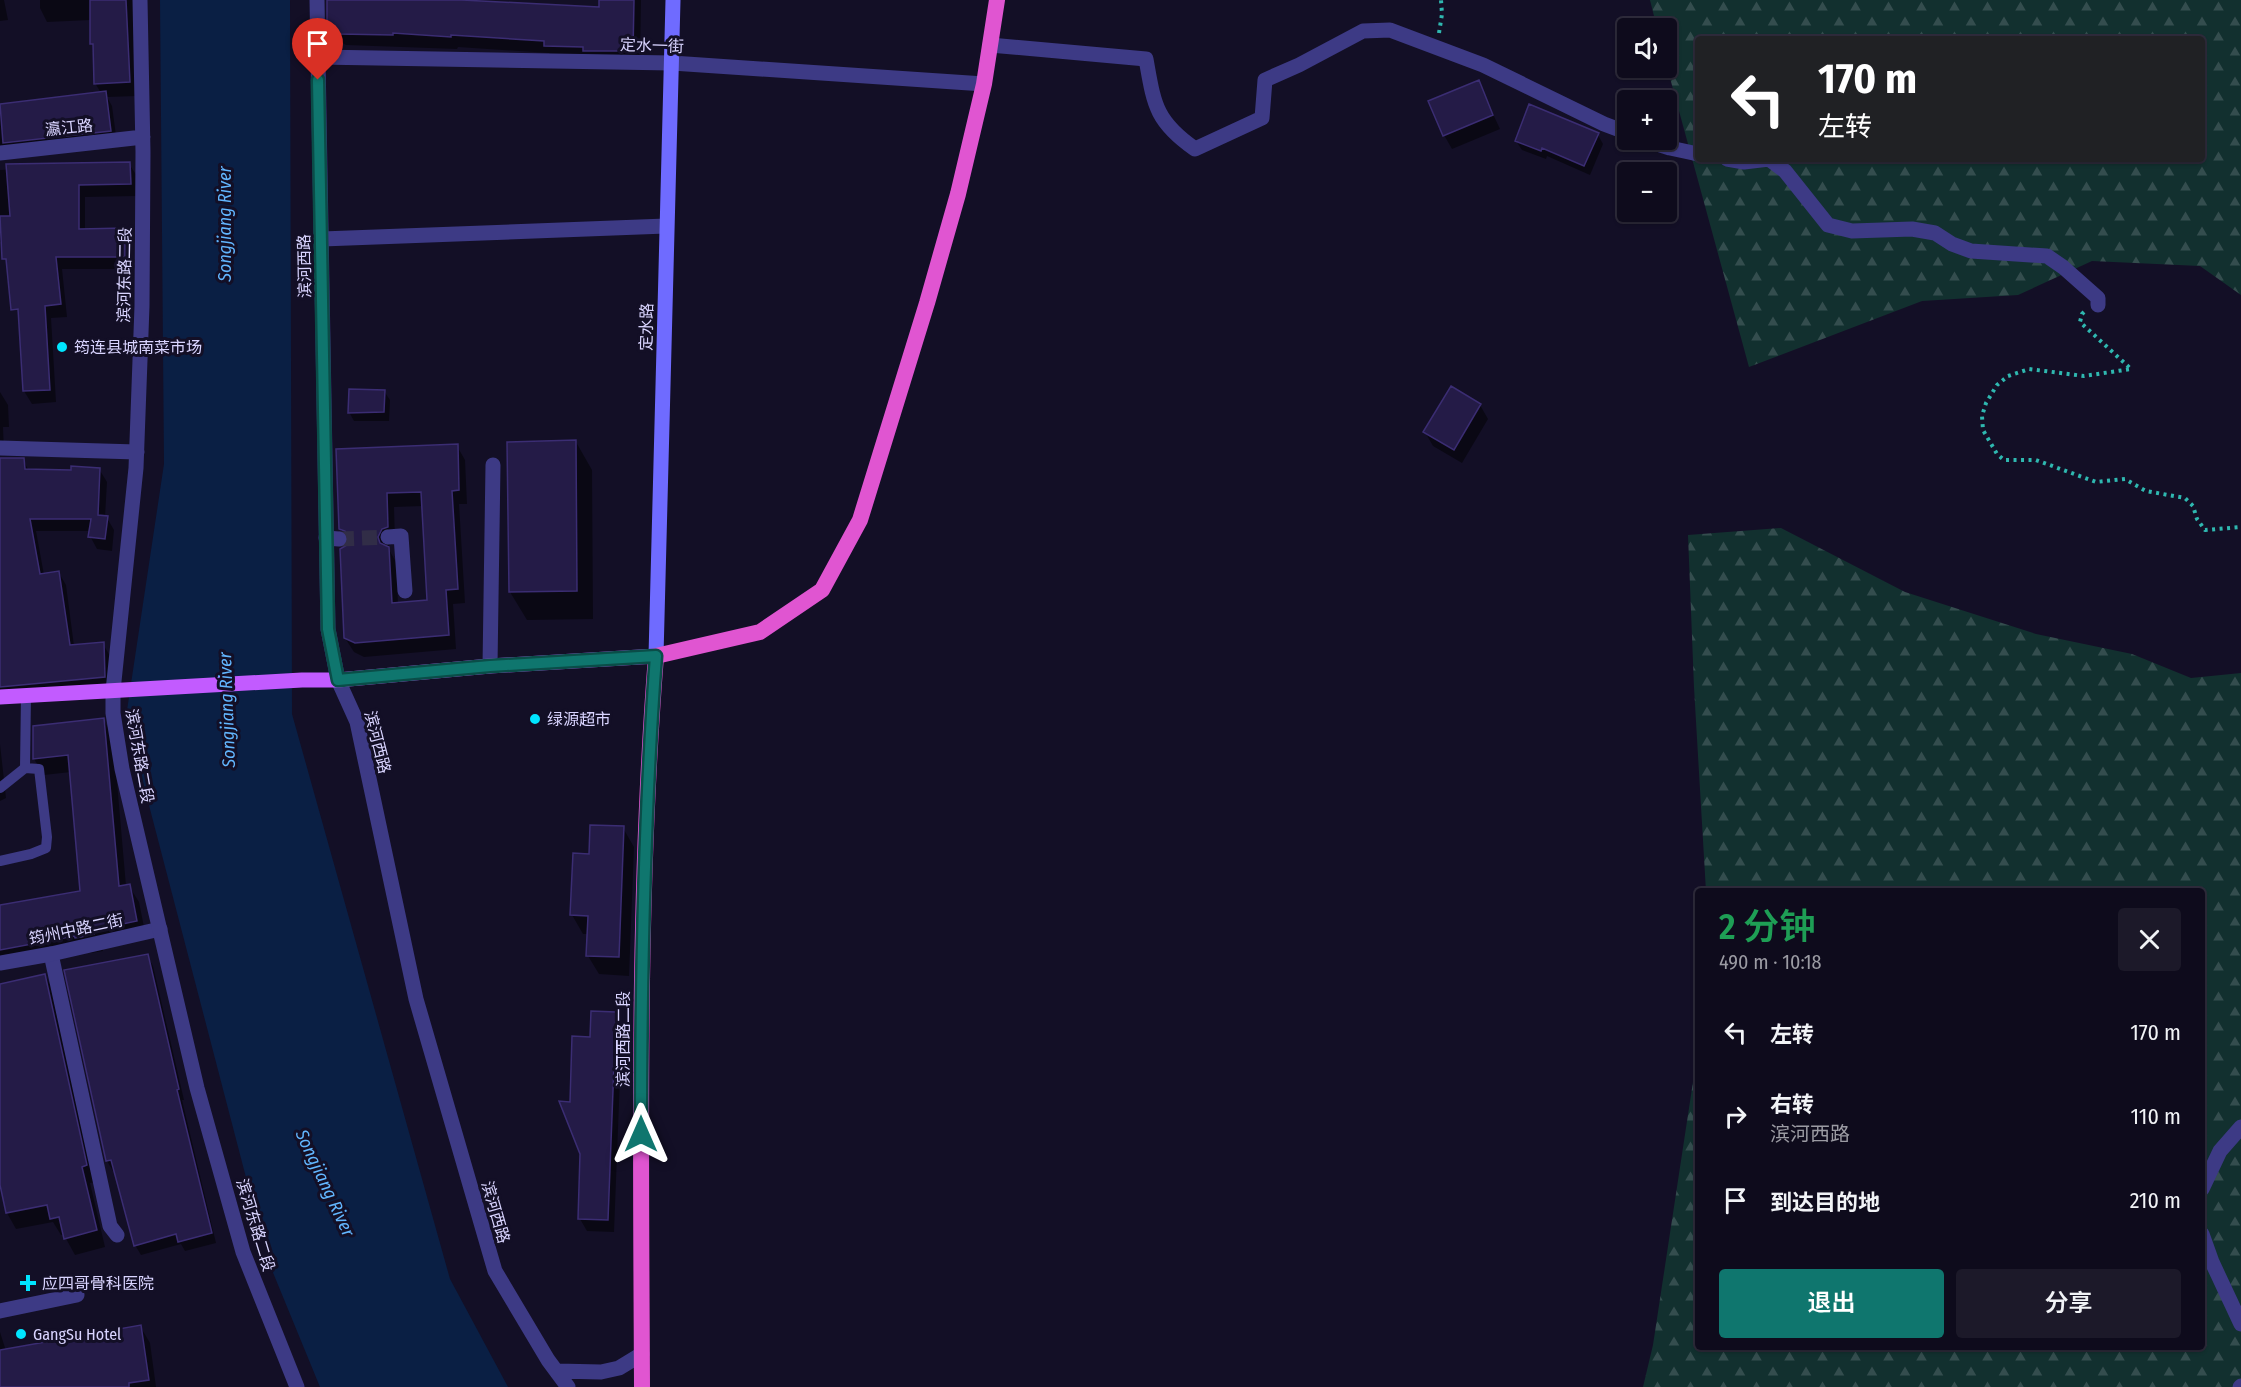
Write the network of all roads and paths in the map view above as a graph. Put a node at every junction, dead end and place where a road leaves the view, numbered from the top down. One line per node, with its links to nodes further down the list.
1 (140, 0): 12 (street, 滨河东路二段)
2 (317, 0): 8 (street, 滨河西路)
3 (673, 0): 9 (main road, 定水路)
4 (997, 0): 6 (highway)
5 (1441, 0): 7 (path)
6 (990, 45): 7 (street); 10 (highway)
7 (1437, 48): 11 (street)
8 (318, 57): 9 (street, 定水一街); 18 (street, 滨河西路)
9 (672, 63): 10 (street, 定水一街); 17 (main road, 定水路)
10 (984, 84): 26 (highway)
11 (1617, 129)
12 (143, 137): 14 (street, 瀛江路); 21 (street, 滨河东路二段)
13 (1677, 150): 15 (street)
14 (0, 153)
15 (1695, 153)
16 (1774, 162): 19 (street)
17 (666, 226): 18 (street); 26 (main road, 定水路)
18 (322, 239): 28 (street, 滨河西路)
19 (2098, 305): 23 (path)
20 (0, 448): 21 (street)
21 (137, 452): 29 (street, 滨河东路二段)
22 (493, 465): 27 (street)
23 (2241, 527)
24 (388, 537): 25 (street)
25 (405, 591)
26 (656, 656): 27 (main road); 45 (highway, 滨河西路二段)
27 (490, 666): 28 (main road)
28 (338, 680): 29 (main road); 46 (street, 滨河西路)
29 (113, 691): 30 (main road); 35 (street, 滨河东路二段)
30 (26, 695): 31 (main road); 32 (lane)
31 (0, 697)
32 (25, 768): 33 (lane); 34 (lane)
33 (0, 788)
34 (0, 861)
35 (160, 929): 36 (street, 筠州中路二街); 47 (street, 滨河东路二段)
36 (51, 954): 37 (street, 筠州中路二街); 40 (street)
37 (0, 963)
38 (2241, 1126): 39 (street)
39 (2205, 1182)
40 (117, 1235)
41 (2205, 1242): 44 (street)
42 (77, 1295): 43 (street)
43 (0, 1311)
44 (2241, 1324)
45 (642, 1354): 46 (street); 49 (highway, 滨河西路二段)
46 (557, 1371): 48 (street, 滨河西路)
47 (297, 1387)
48 (568, 1387)
49 (642, 1387)

